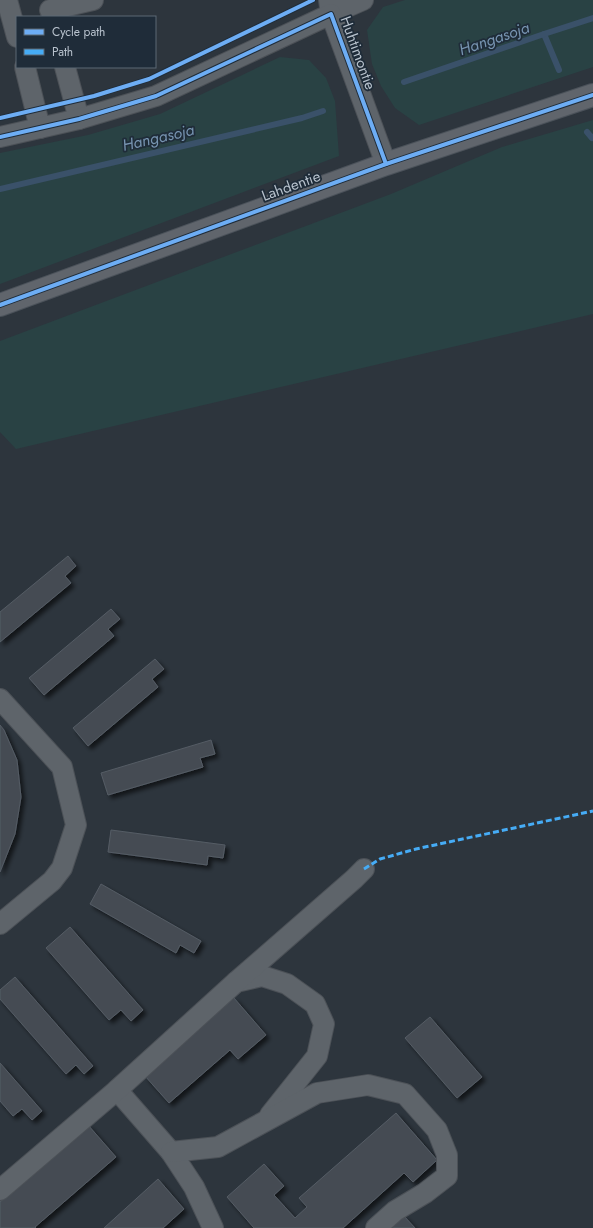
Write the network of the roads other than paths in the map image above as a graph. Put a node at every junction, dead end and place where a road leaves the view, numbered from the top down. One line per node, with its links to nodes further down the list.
1 (7, 0): 6 (street)
2 (93, 0): 5 (street)
3 (363, 0): 4 (street, Huhtimontie)
4 (330, 7): 10 (street, Huhtimontie); 13 (street, Huhtimontie)
5 (50, 9)
6 (16, 33)
7 (25, 68): 11 (street)
8 (65, 68): 10 (street)
9 (593, 95): 13 (main road, Lahdentie)
10 (79, 119): 11 (street, Huhtimontie)
11 (40, 128): 12 (street, Huhtimontie)
12 (0, 137)
13 (386, 164): 14 (main road, Lahdentie)
14 (0, 305)
15 (0, 699): 17 (street)
16 (364, 869): 18 (street)
17 (0, 924)
18 (236, 982): 19 (street); 20 (street)
19 (117, 1090): 21 (street); 22 (street)
20 (266, 1121): 21 (street); 24 (street)
21 (171, 1152): 23 (street)
22 (0, 1190)
23 (213, 1228)
24 (376, 1228)

